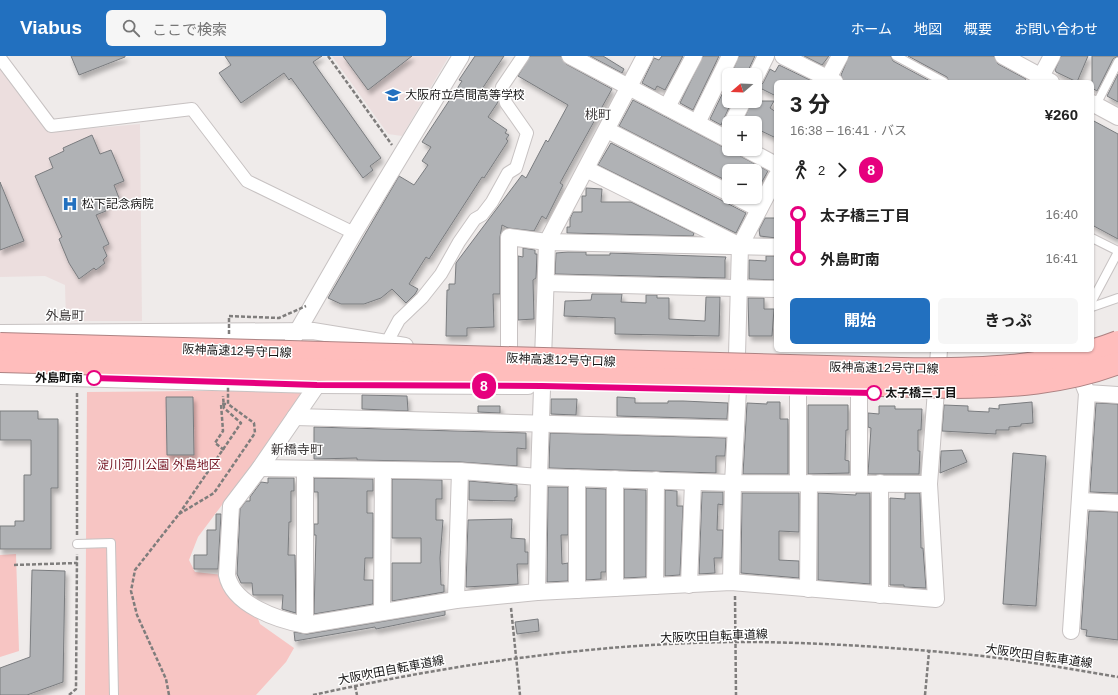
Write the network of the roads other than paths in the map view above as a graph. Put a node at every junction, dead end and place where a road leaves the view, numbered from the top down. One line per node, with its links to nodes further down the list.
1 (461, 56): 34 (street)
2 (523, 56): 52 (street)
3 (570, 56): 20 (street)
4 (645, 56): 20 (street)
5 (694, 56): 22 (street)
6 (730, 56): 24 (street)
7 (766, 56): 15 (street)
8 (782, 56): 16 (street)
9 (840, 56): 17 (street)
10 (896, 56): 18 (lane)
11 (1003, 56): 19 (street)
12 (1052, 56): 19 (street)
13 (0, 58): 34 (street)
14 (1118, 62): 21 (lane)
15 (760, 68)
16 (828, 80)
17 (830, 80)
18 (940, 80)
19 (1043, 80)
20 (629, 88): 22 (street); 25 (street)
21 (1094, 104): 23 (street)
22 (667, 107): 24 (street)
23 (1118, 117)
24 (697, 123): 26 (street)
25 (607, 130): 29 (street); 31 (street)
26 (722, 133)
27 (759, 156): 28 (street)
28 (774, 164)
29 (586, 169): 36 (street); 37 (street)
30 (774, 181): 33 (street)
31 (722, 189)
32 (749, 204): 33 (street)
33 (759, 209): 37 (street)
34 (354, 233): 46 (street)
35 (1094, 239): 39 (lane)
36 (547, 242): 37 (street); 40 (street); 54 (street)
37 (740, 246): 38 (street); 41 (street)
38 (774, 247)
39 (1118, 251): 43 (lane)
40 (546, 283): 41 (street); 55 (street)
41 (738, 288): 42 (street); 58 (street)
42 (774, 289)
43 (1094, 297)
44 (1118, 298): 45 (lane)
45 (1094, 306)
46 (298, 332): 48 (street); 52 (street); 64 (street)
47 (1118, 332): 49 (street)
48 (0, 333)
49 (1094, 340)
50 (1118, 342): 53 (highway, 阪神高速12号守口線, bridge)
51 (0, 344): 57 (highway, 阪神高速12号守口線, bridge)
52 (386, 344): 54 (street)
53 (1094, 350)
54 (508, 352): 55 (street)
55 (544, 352): 58 (street); 66 (street)
56 (1045, 352): 59 (street)
57 (1087, 352)
58 (738, 355): 59 (street); 68 (street)
59 (938, 356): 71 (street)
60 (0, 361): 61 (highway, 阪神高速12号守口線, bridge)
61 (1118, 363)
62 (1118, 371): 67 (street)
63 (0, 376): 64 (street)
64 (266, 383): 65 (street)
65 (317, 385): 66 (street); 73 (street)
66 (542, 386): 68 (street); 74 (street)
67 (1085, 388): 71 (street); 72 (street); 90 (street)
68 (734, 389): 69 (street); 75 (street)
69 (798, 390): 70 (street); 86 (street)
70 (859, 392): 71 (street); 87 (street)
71 (935, 395): 89 (street)
72 (1118, 395)
73 (295, 417): 74 (street); 76 (street)
74 (541, 423): 75 (street); 80 (street)
75 (736, 429): 85 (street)
76 (260, 468): 77 (street); 103 (street)
77 (305, 469): 78 (street); 103 (street)
78 (383, 470): 79 (street); 102 (street)
79 (460, 471): 80 (street); 101 (street)
80 (539, 477): 81 (street); 99 (street)
81 (577, 478): 82 (street); 98 (street)
82 (615, 479): 83 (street); 96 (street)
83 (656, 480): 84 (street); 94 (street)
84 (693, 482): 85 (street); 93 (street)
85 (732, 483): 86 (street); 95 (street)
86 (803, 483): 87 (street); 97 (street)
87 (859, 483): 88 (street)
88 (880, 483): 89 (street); 100 (street)
89 (929, 484): 100 (street)
90 (1081, 501): 91 (street); 104 (street)
91 (1118, 503)
92 (77, 544): 105 (lane)
93 (689, 585): 94 (street); 95 (street)
94 (655, 586): 96 (street)
95 (733, 586): 97 (street)
96 (615, 588): 98 (street)
97 (808, 589): 100 (street)
98 (577, 590): 99 (street)
99 (537, 592): 101 (street)
100 (880, 595)
101 (456, 600): 102 (street)
102 (382, 611): 103 (street)
103 (305, 625)
104 (1071, 631)
105 (114, 695)

